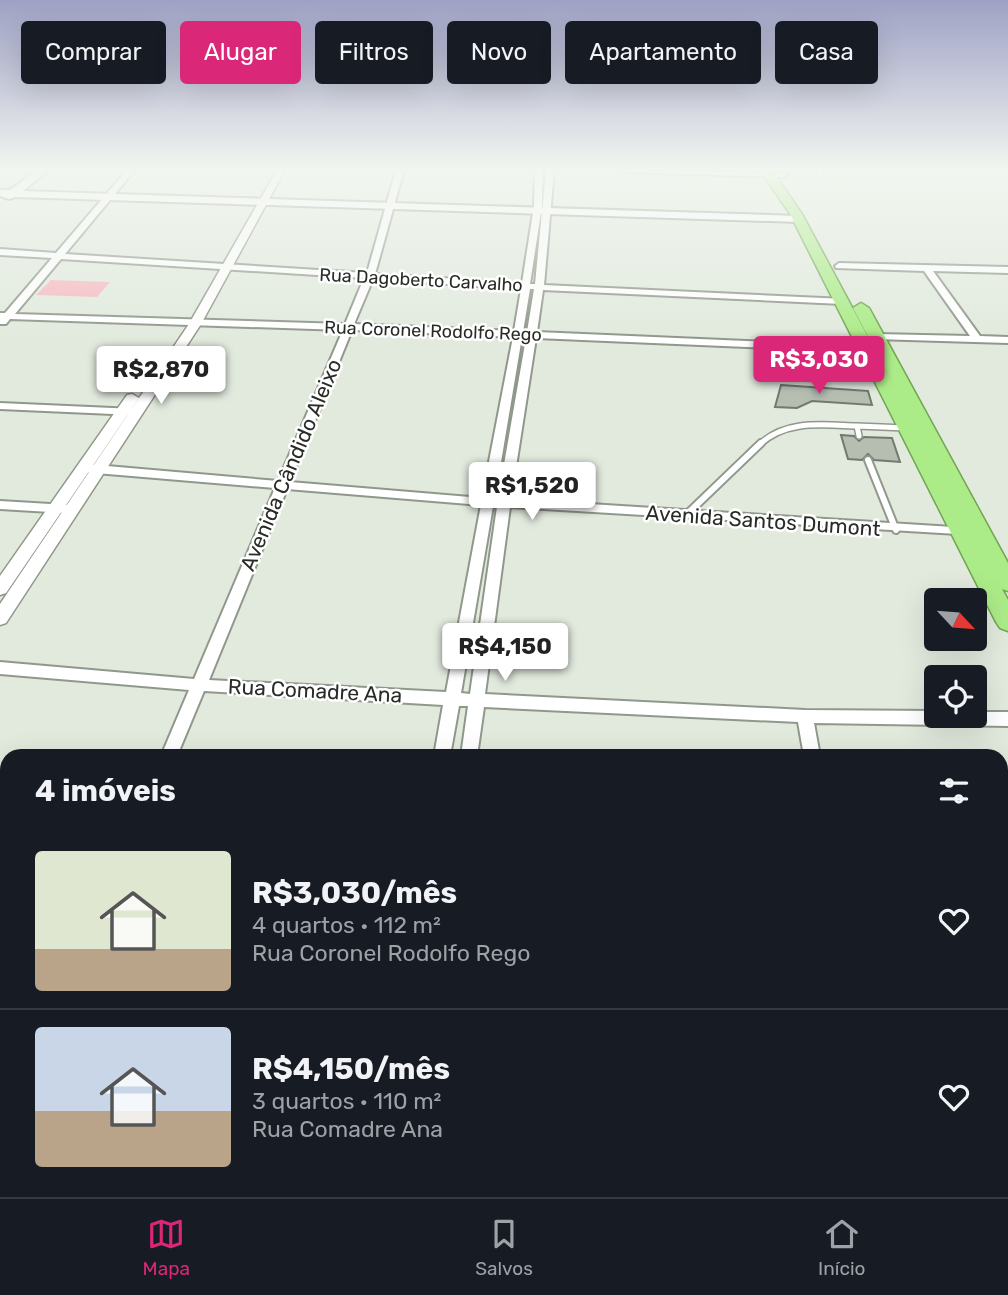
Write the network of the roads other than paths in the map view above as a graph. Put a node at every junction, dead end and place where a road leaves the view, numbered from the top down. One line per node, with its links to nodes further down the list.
1 (79, 226): 10 (street)
2 (242, 226): 11 (street)
3 (385, 226): 15 (street, Avenida Cândido Aleixo)
4 (538, 226): 16 (street)
5 (541, 226): 17 (street)
6 (803, 226): 18 (highway)
7 (812, 226): 12 (highway)
8 (0, 247): 10 (street, Rua Dagoberto Carvalho)
9 (0, 253): 10 (street, Rua Dagoberto Carvalho)
10 (56, 253): 11 (street, Rua Dagoberto Carvalho); 19 (street)
11 (220, 265): 15 (street, Rua Dagoberto Carvalho); 20 (street)
12 (839, 266): 13 (street); 26 (highway)
13 (927, 268): 14 (street); 24 (street)
14 (1008, 270)
15 (371, 274): 16 (street, Rua Dagoberto Carvalho); 21 (street, Avenida Cândido Aleixo)
16 (525, 283): 17 (street, Rua Dagoberto Carvalho); 22 (street)
17 (539, 284): 18 (street, Rua Dagoberto Carvalho); 23 (street)
18 (841, 298): 26 (highway)
19 (2, 317): 20 (street, Rua Coronel Rodolfo Rego)
20 (189, 323): 21 (street, Rua Coronel Rodolfo Rego); 29 (street)
21 (348, 327): 22 (street, Rua Coronel Rodolfo Rego); 36 (street, Avenida Cândido Aleixo)
22 (518, 335): 23 (street, Rua Coronel Rodolfo Rego); 37 (street)
23 (531, 335): 26 (street, Rua Coronel Rodolfo Rego); 38 (street)
24 (977, 339): 25 (street, Rua Coronel Rodolfo Rego); 26 (street, Rua Coronel Rodolfo Rego)
25 (1008, 340)
26 (871, 343): 27 (highway)
27 (899, 393): 31 (highway); 45 (highway)
28 (0, 406): 29 (street)
29 (129, 412): 34 (street); 35 (street)
30 (857, 426): 31 (lane); 32 (lane); 42 (lane)
31 (907, 428): 44 (highway)
32 (859, 436)
33 (868, 460): 43 (lane)
34 (84, 468): 35 (street, Avenida Santos Dumont); 40 (street)
35 (100, 469): 36 (street, Avenida Santos Dumont); 41 (street)
36 (284, 485): 37 (street, Avenida Santos Dumont); 51 (street, Avenida Cândido Aleixo)
37 (487, 502): 38 (street, Avenida Santos Dumont); 52 (street)
38 (504, 503): 42 (street, Avenida Santos Dumont); 53 (street)
39 (0, 505): 40 (street)
40 (53, 509): 41 (street); 47 (street)
41 (71, 509): 48 (street)
42 (685, 516): 43 (street, Avenida Santos Dumont)
43 (896, 530): 44 (street, Avenida Santos Dumont)
44 (960, 532): 45 (street, Avenida Santos Dumont); 49 (highway)
45 (981, 532): 46 (highway)
46 (1008, 583)
47 (0, 589)
48 (0, 618)
49 (1008, 622)
50 (0, 668): 51 (street, Rua Comadre Ana)
51 (197, 685): 52 (street, Rua Comadre Ana); 56 (street, Avenida Cândido Aleixo)
52 (451, 699): 53 (street, Rua Comadre Ana); 57 (street)
53 (476, 700): 54 (street, Rua Comadre Ana); 58 (street)
54 (805, 716): 55 (street, Rua Comadre Ana); 59 (street)
55 (1008, 719)
56 (172, 749)
57 (443, 749)
58 (470, 749)
59 (811, 749)

